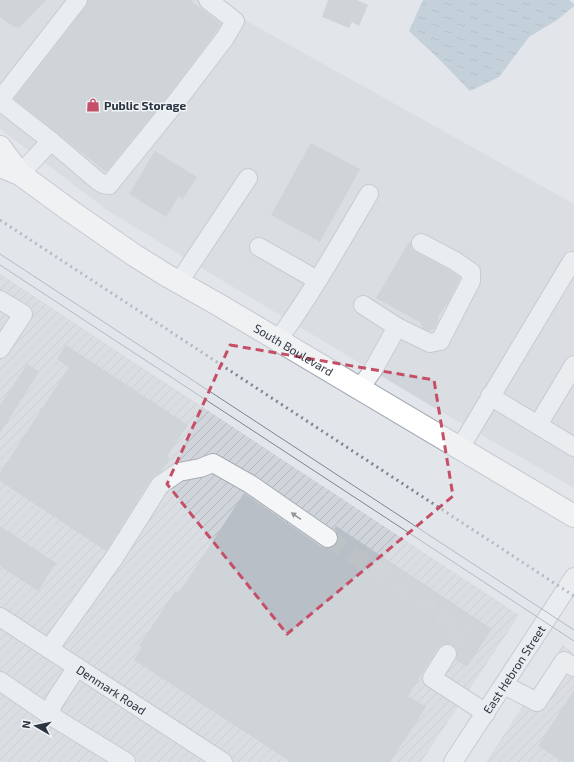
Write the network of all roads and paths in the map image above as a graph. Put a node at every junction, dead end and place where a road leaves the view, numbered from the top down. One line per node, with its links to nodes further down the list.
1 (78, 0): 3 (street)
2 (208, 0): 4 (street)
3 (0, 101): 4 (street)
4 (50, 141): 7 (street)
5 (0, 147): 7 (main road, South Boulevard)
6 (0, 166): 7 (main road, South Boulevard)
7 (20, 174): 14 (main road, South Boulevard)
8 (248, 178): 14 (street)
9 (369, 194): 13 (street)
10 (421, 243): 17 (street)
11 (259, 247): 13 (street)
12 (574, 262): 22 (street)
13 (317, 280): 18 (street)
14 (180, 282): 18 (main road, South Boulevard)
15 (0, 300): 19 (street)
16 (363, 305): 17 (street)
17 (398, 327): 21 (street)
18 (278, 340): 21 (main road, South Boulevard)
19 (0, 349)
20 (574, 365): 23 (street)
21 (360, 388): 25 (main road, South Boulevard)
22 (490, 396): 23 (street); 25 (street)
23 (538, 425): 24 (street)
24 (574, 447)
25 (460, 448): 26 (main road, South Boulevard)
26 (574, 516)
27 (328, 538): 30 (street, one-way to 30)
28 (574, 577): 35 (street, East Hebron Street)
29 (0, 616): 30 (street, Denmark Road)
30 (49, 648): 32 (street, Denmark Road)
31 (447, 654): 36 (street)
32 (77, 667): 37 (street); 38 (street, Denmark Road)
33 (574, 667): 35 (street)
34 (0, 682): 37 (street)
35 (504, 685): 36 (street, East Hebron Street)
36 (486, 713): 40 (street, East Hebron Street)
37 (48, 714): 39 (street)
38 (214, 760)
39 (126, 762)
40 (453, 762)

